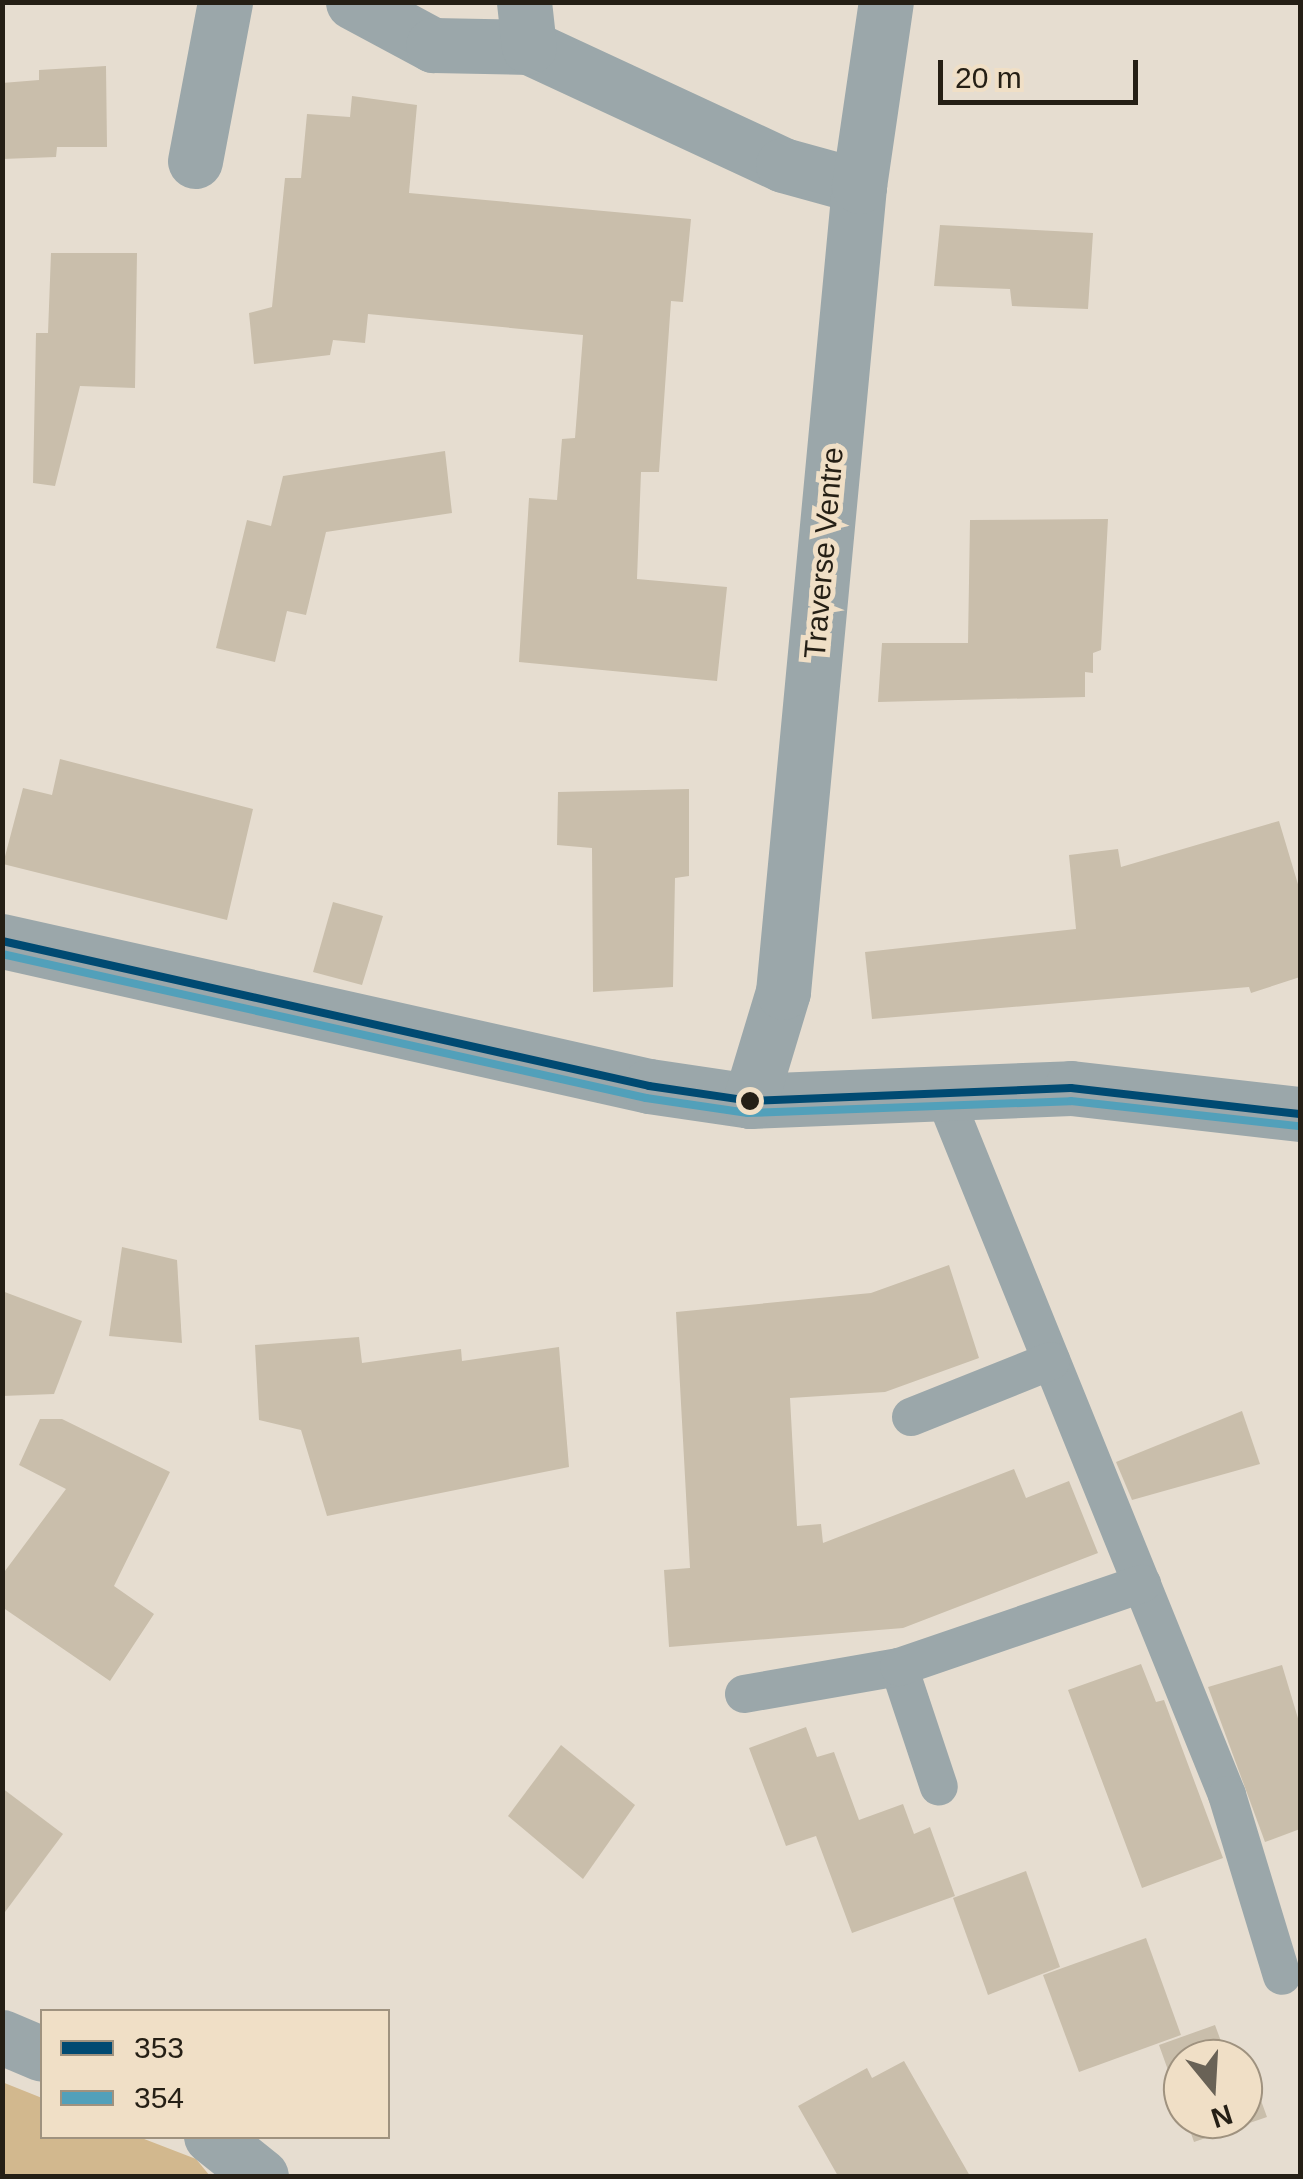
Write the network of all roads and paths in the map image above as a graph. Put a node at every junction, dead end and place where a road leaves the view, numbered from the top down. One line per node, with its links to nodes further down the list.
1 (224, 2): 5 (street)
2 (353, 2): 4 (street)
3 (886, 2): 6 (street, Traverse Ventre)
4 (526, 25): 6 (street)
5 (195, 160)
6 (858, 186): 9 (street, Traverse Ventre)
7 (2, 941): 9 (street)
8 (943, 1093): 9 (street); 10 (street); 11 (lane)
9 (750, 1101)
10 (1300, 1114)
11 (1051, 1361): 12 (lane); 13 (lane)
12 (910, 1417)
13 (1142, 1584): 14 (lane); 17 (lane)
14 (899, 1667): 15 (lane); 16 (lane)
15 (744, 1694)
16 (939, 1788)
17 (1282, 1976)
18 (2, 2037): 19 (street)
19 (40, 2053)
20 (215, 2139): 21 (street)
21 (261, 2176)

